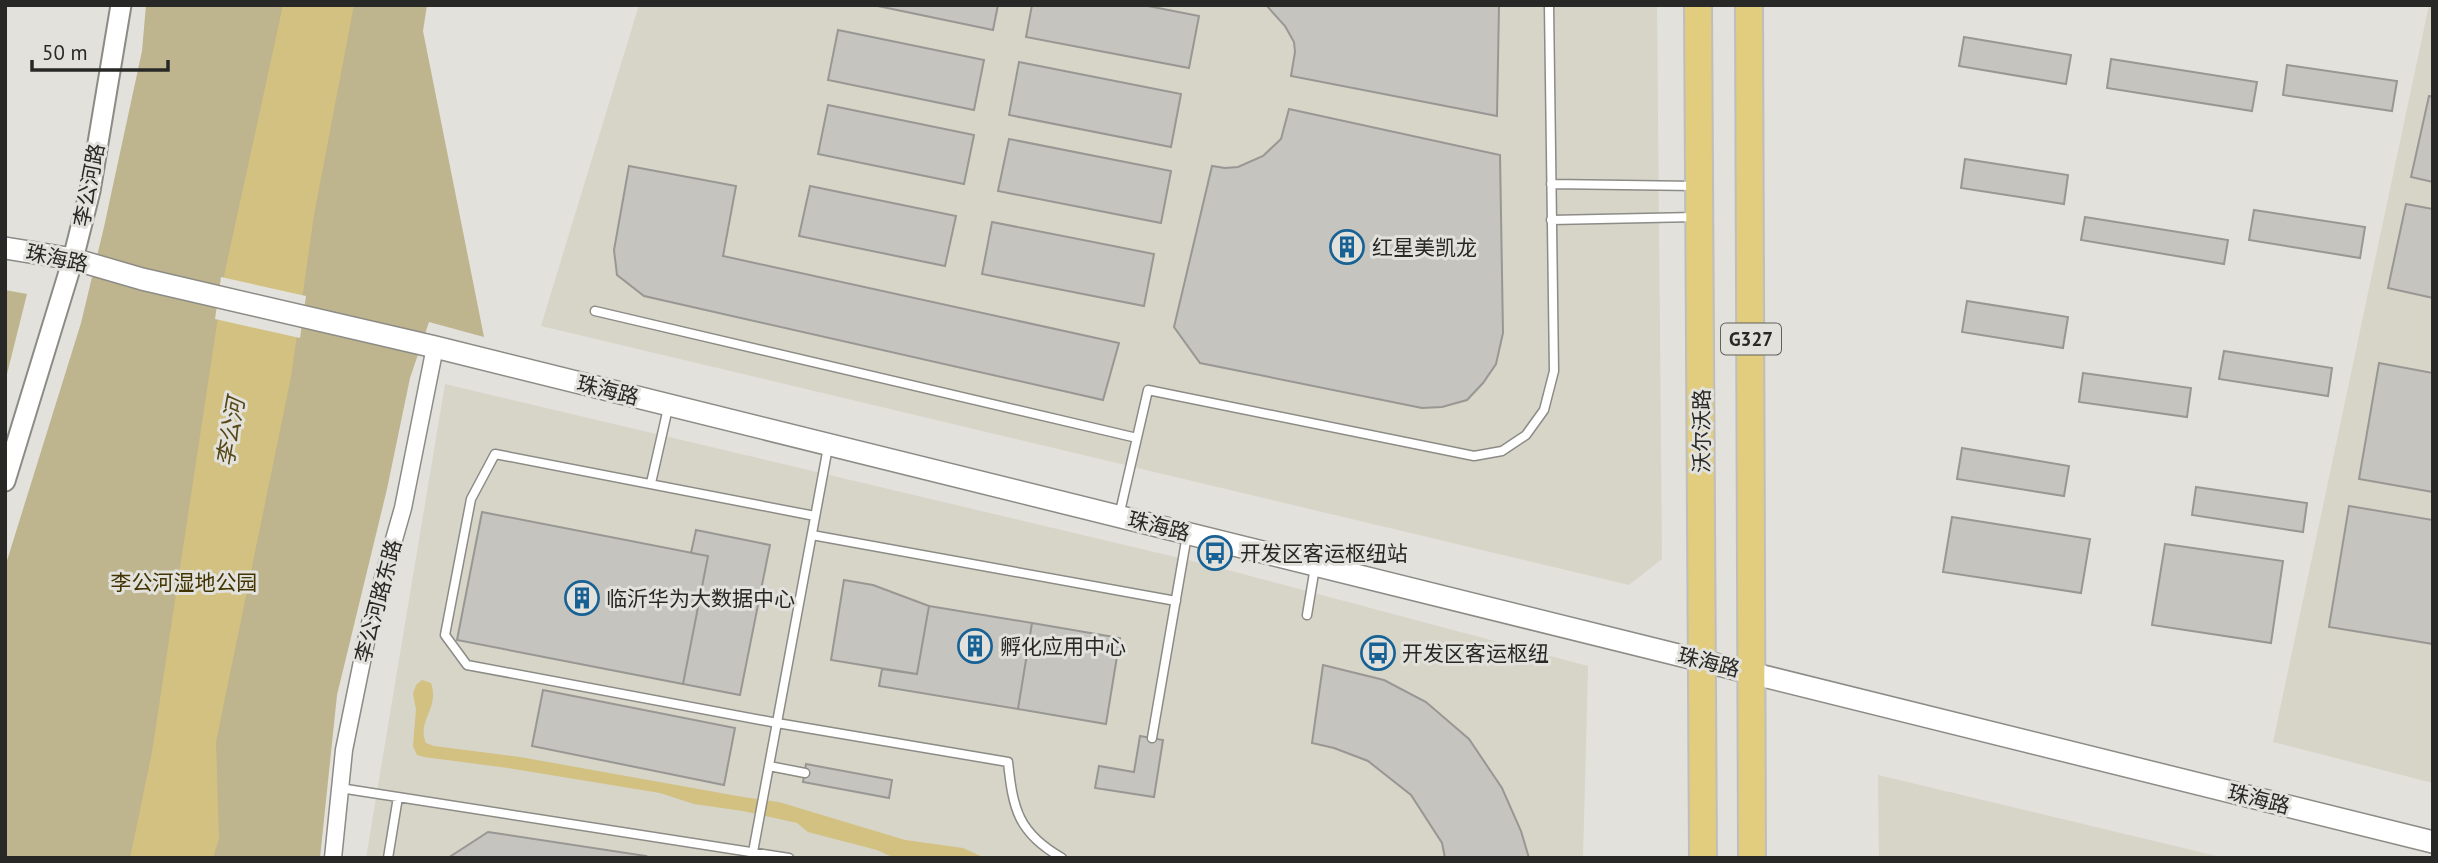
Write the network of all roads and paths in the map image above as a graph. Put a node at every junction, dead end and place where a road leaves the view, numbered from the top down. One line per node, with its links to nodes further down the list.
1 (121, 5): 10 (street, 李公河路)
2 (1549, 5): 5 (lane)
3 (1698, 5): 6 (highway, 沃尔沃路 / G327)
4 (1749, 5): 26 (highway, G327)
5 (1551, 184): 6 (lane); 8 (lane)
6 (1699, 186): 7 (highway, 沃尔沃路 / G327)
7 (1699, 217): 8 (lane); 25 (highway, 沃尔沃路 / G327)
8 (1551, 220): 14 (lane)
9 (5, 248): 10 (main road, 珠海路)
10 (74, 259): 12 (main road, 珠海路); 16 (street, 李公河路)
11 (594, 312): 14 (lane)
12 (435, 347): 13 (main road, 珠海路); 31 (street, 李公河路东路)
13 (668, 405): 15 (main road, 珠海路); 17 (lane)
14 (1137, 438): 19 (lane)
15 (829, 444): 18 (lane); 19 (main road, 珠海路)
16 (5, 481)
17 (651, 483): 18 (lane); 27 (lane)
18 (816, 516): 21 (lane)
19 (1119, 516): 20 (main road, 珠海路)
20 (1187, 533): 22 (main road, 珠海路); 23 (lane)
21 (812, 535): 23 (lane); 27 (lane)
22 (1315, 564): 24 (lane); 25 (main road, 珠海路)
23 (1175, 601): 28 (lane)
24 (1307, 615)
25 (1702, 660): 26 (main road, 珠海路); 39 (highway, 沃尔沃路 / G327)
26 (1752, 672): 33 (main road, 珠海路); 40 (highway, G327)
27 (777, 723): 29 (lane); 38 (lane)
28 (1152, 738)
29 (769, 766): 30 (lane); 34 (lane)
30 (805, 773)
31 (340, 788): 32 (lane); 35 (street, 李公河路东路)
32 (398, 797): 34 (lane); 36 (lane)
33 (2433, 842)
34 (753, 852): 37 (lane)
35 (333, 858)
36 (388, 858)
37 (789, 858)
38 (1062, 858)
39 (1703, 858)
40 (1752, 858)

